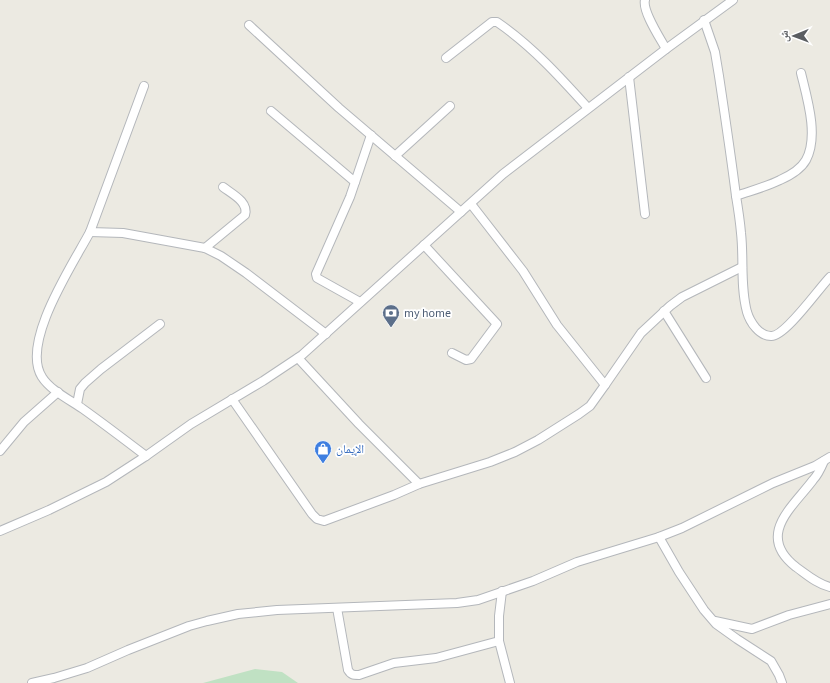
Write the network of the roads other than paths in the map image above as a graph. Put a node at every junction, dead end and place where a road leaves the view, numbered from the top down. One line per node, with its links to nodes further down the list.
1 (645, 0): 5 (street)
2 (733, 0): 3 (street)
3 (704, 20): 5 (street); 17 (street)
4 (249, 25): 13 (street)
5 (666, 49): 8 (street)
6 (446, 58): 11 (street)
7 (801, 73): 17 (street)
8 (629, 77): 11 (street); 20 (street)
9 (144, 86): 21 (street)
10 (450, 106): 14 (street)
11 (588, 108): 18 (street)
12 (271, 111): 15 (street)
13 (371, 135): 14 (street); 15 (street)
14 (395, 156): 19 (street)
15 (355, 182): 26 (street)
16 (223, 187): 23 (street)
17 (736, 196): 24 (street)
18 (471, 204): 19 (street); 33 (street)
19 (461, 212): 22 (street)
20 (645, 214)
21 (90, 232): 23 (street); 34 (street)
22 (424, 245): 26 (street); 30 (street)
23 (204, 248): 29 (street)
24 (742, 267): 25 (street); 27 (street)
25 (830, 277)
26 (360, 302): 29 (street)
27 (664, 311): 32 (street); 33 (street)
28 (160, 324): 36 (street)
29 (326, 334): 31 (street)
30 (452, 352)
31 (298, 358): 35 (street); 40 (street)
32 (706, 378)
33 (606, 384): 40 (street)
34 (58, 392): 36 (street); 37 (street)
35 (232, 399): 38 (street); 40 (street)
36 (77, 404): 38 (street)
37 (0, 451)
38 (146, 456): 41 (street)
39 (827, 459): 42 (street); 43 (street)
40 (419, 484)
41 (0, 531)
42 (659, 537): 44 (street); 47 (street)
43 (830, 587)
44 (502, 591): 46 (street); 48 (street)
45 (830, 604): 47 (street)
46 (337, 608): 48 (street); 49 (street)
47 (714, 621): 51 (street)
48 (499, 641): 50 (street)
49 (32, 683)
50 (510, 683)
51 (782, 683)

